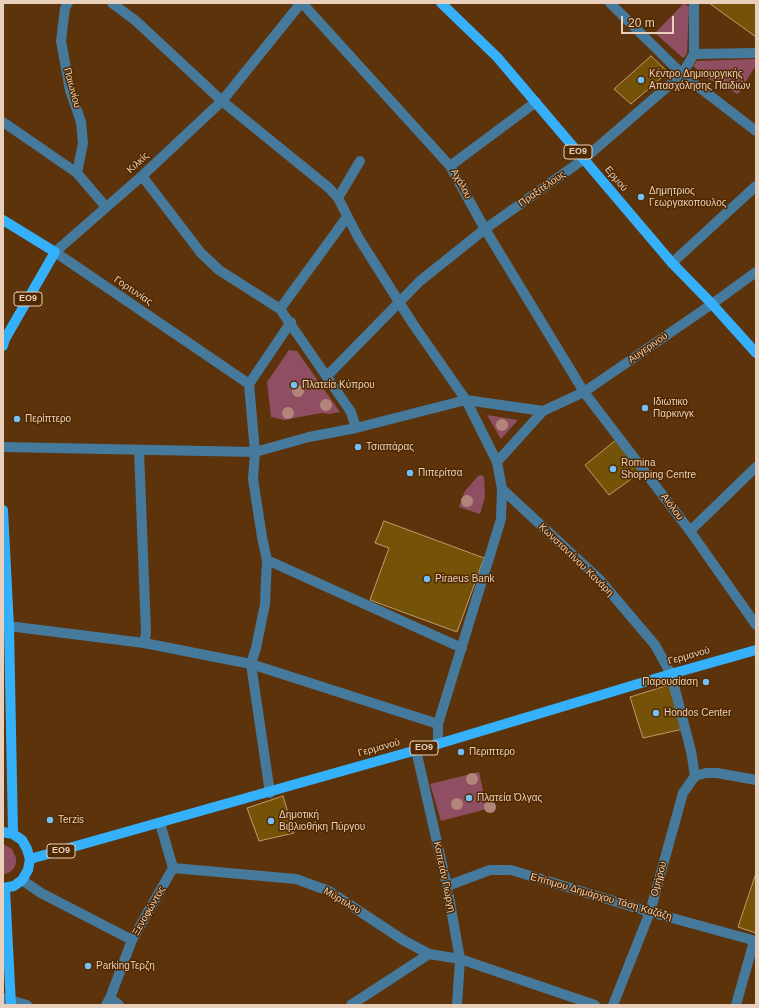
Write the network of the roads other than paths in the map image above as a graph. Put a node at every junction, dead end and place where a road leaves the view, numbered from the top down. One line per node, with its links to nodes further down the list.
1 (68, 3): 17 (street, Παιωνίου)
2 (112, 3): 10 (street)
3 (301, 3): 10 (street, Κιλκίς); 16 (street, Αχόλου)
4 (441, 3): 11 (main road, Ερμού / ΕΟ9)
5 (610, 3): 9 (street)
6 (694, 3): 8 (street)
7 (756, 53): 8 (street)
8 (694, 54): 9 (street, Πραξιτέλους)
9 (682, 74): 13 (street); 14 (street, Πραξιτέλους)
10 (222, 101): 18 (street, Κιλκίς); 20 (street)
11 (536, 102): 14 (main road, Ερμού / ΕΟ9); 16 (street)
12 (3, 122): 17 (street)
13 (756, 131)
14 (584, 159): 24 (street, Πραξιτέλους); 26 (main road, Ερμού / ΕΟ9)
15 (360, 161): 20 (street)
16 (450, 166): 24 (street, Αχόλου)
17 (77, 173): 21 (street)
18 (142, 176): 21 (street, Κιλκίς); 30 (street)
19 (756, 186): 26 (street)
20 (338, 198): 22 (street)
21 (106, 207): 25 (street, Κιλκίς)
22 (347, 217): 28 (street); 30 (street)
23 (3, 220): 25 (main road, Γορτυνίας)
24 (485, 229): 28 (street, Πραξιτέλους); 36 (street, Αχόλου)
25 (55, 252): 32 (main road, Κιλκίς / ΕΟ9); 35 (street, Γορτυνίας)
26 (672, 263): 29 (main road, Ερμού / ΕΟ9)
27 (756, 272): 29 (street, Αυγερινού)
28 (399, 301): 34 (street, Πραξιτέλους); 37 (street)
29 (712, 304): 33 (main road, Ερμού / ΕΟ9); 36 (street, Αυγερινού)
30 (280, 309): 31 (street)
31 (291, 322): 34 (street); 35 (street)
32 (3, 346)
33 (756, 353)
34 (328, 376): 39 (street)
35 (249, 384): 42 (street)
36 (584, 392): 38 (street, Αυγερινού); 48 (street, Αιόλου)
37 (466, 400): 38 (street); 39 (street); 43 (street)
38 (543, 411): 43 (street)
39 (356, 428): 42 (street)
40 (3, 447): 41 (street)
41 (139, 450): 42 (street); 52 (street)
42 (255, 452): 49 (street)
43 (497, 462): 45 (street)
44 (756, 468): 48 (street)
45 (502, 489): 53 (street); 56 (street, Κωνσταντίνου Κανάρη)
46 (3, 510): 47 (main road)
47 (4, 521): 51 (main road)
48 (690, 531): 50 (street, Αιόλου)
49 (267, 560): 53 (street); 55 (street)
50 (756, 625)
51 (6, 627): 52 (street); 64 (main road)
52 (144, 644): 55 (street)
53 (462, 648): 57 (street)
54 (756, 650): 56 (main road, Γερμανού / ΕΟ9)
55 (252, 664): 57 (street); 62 (street)
56 (671, 674): 58 (main road, Γερμανού / ΕΟ9); 60 (street, Κωνσταντίνου Κανάρη)
57 (438, 724): 58 (street)
58 (438, 744): 59 (main road, Γερμανού / ΕΟ9)
59 (416, 750): 62 (main road, Γερμανού / ΕΟ9); 68 (street, Καπετάν Γιώργη)
60 (695, 776): 61 (street); 70 (street, Ομήρου)
61 (756, 780)
62 (270, 792): 63 (main road, Γερμανού / ΕΟ9)
63 (160, 823): 65 (main road, Γερμανού / ΕΟ9); 66 (street)
64 (8, 833): 65 (main road)
65 (30, 859): 67 (main road)
66 (173, 868): 71 (street, Ξενοφώντος); 73 (street, Μύρτιλου)
67 (22, 880): 69 (main road); 71 (street)
68 (447, 886): 70 (street, Επίτιμου Δημάρχου Τάση Καζάζη); 74 (street, Καπετάν Γιώργη)
69 (4, 889): 75 (main road)
70 (650, 912): 72 (street, Επίτιμου Δημάρχου Τάση Καζάζη); 82 (street, Ομήρου)
71 (132, 940): 76 (street, Ξενοφώντος)
72 (755, 941): 83 (street)
73 (430, 954): 74 (street, Μύρτιλου); 79 (street)
74 (460, 959): 80 (street, Καπετάν Γιώργη); 81 (street, Μύρτιλου)
75 (8, 1001): 77 (street)
76 (108, 1002): 78 (street)
77 (27, 1005)
78 (119, 1005)
79 (351, 1005)
80 (458, 1005)
81 (595, 1005)
82 (613, 1005)
83 (736, 1005)

